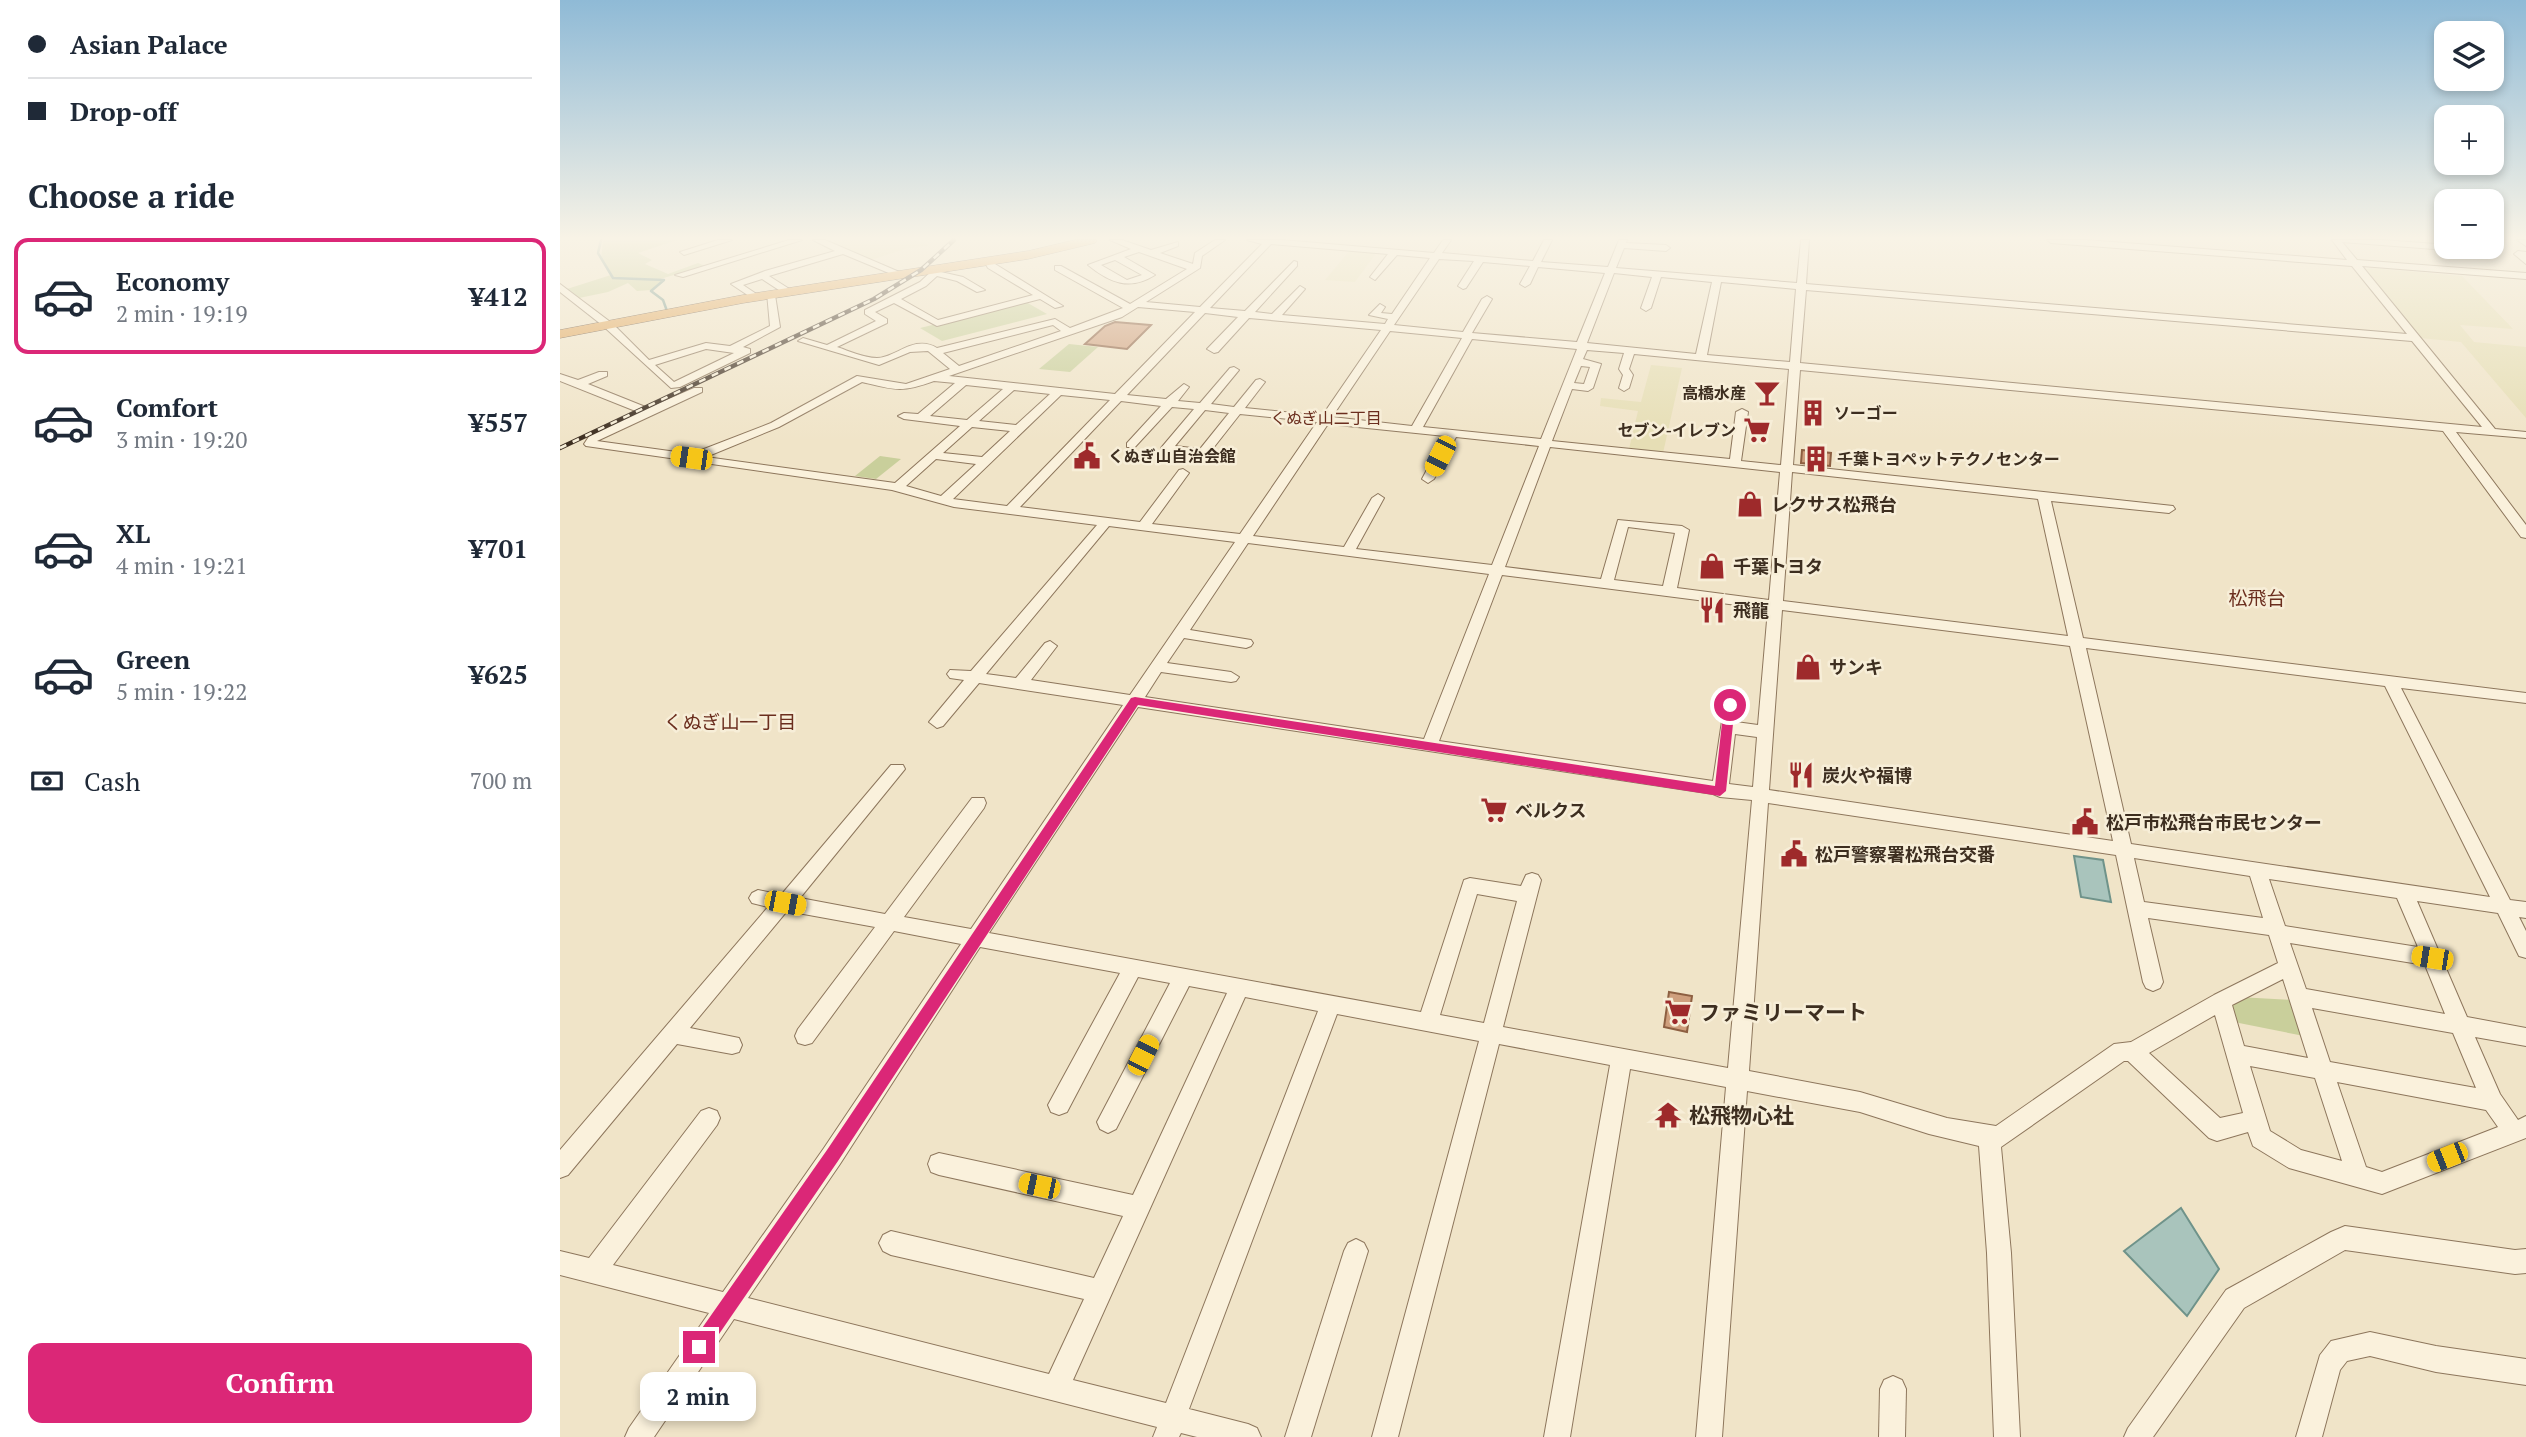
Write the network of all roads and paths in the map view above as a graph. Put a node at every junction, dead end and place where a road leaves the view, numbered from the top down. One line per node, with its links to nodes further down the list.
1 (584, 307): 24 (street)
2 (705, 307): 24 (highway)
3 (767, 307): 31 (street)
4 (878, 307): 32 (street)
5 (908, 307): 6 (street)
6 (998, 307)
7 (1131, 307): 25 (street)
8 (1148, 307): 20 (street)
9 (1205, 307): 20 (street)
10 (1253, 307): 21 (street)
11 (1284, 307): 22 (street)
12 (1380, 307): 23 (street)
13 (1401, 307): 23 (street)
14 (1483, 307): 27 (street)
15 (1597, 307): 30 (street)
16 (1711, 307): 36 (street)
17 (1799, 307): 39 (street)
18 (2050, 307): 28 (street)
19 (2390, 307): 28 (street)
20 (1201, 311): 21 (street); 52 (street)
21 (1246, 315): 22 (street); 33 (street)
22 (1275, 317): 23 (street)
23 (1391, 323): 27 (street); 60 (street)
24 (607, 326): 26 (highway); 38 (street)
25 (1069, 333): 35 (street); 42 (street)
26 (560, 334)
27 (1467, 335): 30 (street); 64 (street)
28 (2415, 338): 65 (street)
29 (803, 341): 32 (street)
30 (1582, 346): 34 (street); 37 (street)
31 (734, 348): 38 (street); 38 (street)
32 (828, 348): 35 (street)
33 (1212, 349)
34 (1630, 351): 36 (street); 49 (street)
35 (935, 352): 42 (street)
36 (1701, 357): 39 (street)
37 (1577, 362): 46 (street); 46 (street)
38 (649, 363)
39 (1795, 366): 62 (street); 74 (street)
40 (1234, 370): 54 (street)
41 (603, 374): 45 (street)
42 (962, 376): 47 (street); 59 (street); 71 (street)
43 (560, 377): 45 (street)
44 (1260, 382): 56 (street)
45 (579, 384): 55 (street)
46 (1569, 385): 68 (street)
47 (1012, 386): 51 (street); 61 (street)
48 (1184, 387): 53 (street)
49 (1624, 388)
50 (698, 390): 55 (street)
51 (1059, 391): 52 (street); 63 (street)
52 (1118, 397): 53 (street); 82 (street)
53 (1169, 403): 54 (street); 69 (street)
54 (1202, 407): 56 (street); 56 (street)
55 (642, 410): 71 (street)
56 (1236, 411): 60 (street)
57 (1741, 412): 73 (street)
58 (904, 416): 59 (street)
59 (920, 418): 61 (street)
60 (1325, 420): 64 (street); 86 (street)
61 (969, 424): 63 (street); 70 (street)
62 (2446, 427): 65 (street); 85 (street)
63 (1018, 429): 72 (street)
64 (1416, 429): 66 (street)
65 (2491, 431): 67 (street)
66 (1451, 433): 68 (street); 76 (street)
67 (2526, 435)
68 (1546, 443): 73 (street); 88 (street)
69 (1131, 445)
70 (933, 455): 72 (street); 77 (street)
71 (691, 458): 77 (street)
72 (985, 461): 80 (street)
73 (1735, 464): 74 (street)
74 (1786, 469): 78 (street); 93 (street)
75 (1183, 473): 84 (street)
76 (1428, 479)
77 (897, 487): 80 (street)
78 (2044, 496): 81 (street); 95 (street)
79 (1376, 498): 87 (street)
80 (943, 501): 82 (street)
81 (2169, 509)
82 (1010, 510): 83 (street)
83 (1106, 522): 84 (street); 90 (street)
84 (1144, 526): 86 (street)
85 (2526, 534)
86 (1244, 539): 87 (street); 94 (street)
87 (1348, 552): 88 (street)
88 (1497, 570): 89 (street); 110 (street)
89 (1606, 584): 91 (street); 91 (street)
90 (1049, 590): 92 (street); 100 (street)
91 (1669, 592): 93 (street)
92 (1065, 593)
93 (1776, 605): 95 (street); 109 (street)
94 (1181, 633): 96 (street); 98 (street)
95 (2077, 642): 102 (street); 115 (street)
96 (1246, 643)
97 (1049, 646): 103 (street)
98 (1158, 667): 101 (street); 105 (street)
99 (955, 674): 100 (street)
100 (975, 677): 103 (street); 107 (street)
101 (1231, 677)
102 (2390, 681): 104 (street); 120 (street)
103 (1019, 684): 105 (street)
104 (2526, 698)
105 (1135, 701): 110 (street); 125 (street)
106 (1730, 705): 108 (street)
107 (937, 722)
108 (1727, 727): 109 (street); 112 (street)
109 (1765, 732): 113 (street)
110 (1429, 746): 112 (street)
111 (897, 769): 119 (street)
112 (1720, 791): 113 (street)
113 (1760, 797): 115 (street); 147 (street)
114 (978, 803): 123 (street)
115 (2123, 849): 116 (street); 121 (street)
116 (2257, 870): 117 (street); 124 (street)
117 (2404, 892): 120 (street); 127 (street)
118 (758, 898): 119 (street)
119 (784, 903): 123 (street); 138 (street)
120 (2506, 907): 122 (street); 126 (street)
121 (2136, 909): 124 (street); 131 (street)
122 (2526, 910)
123 (890, 921): 125 (street); 140 (street)
124 (2277, 931): 127 (street); 129 (street)
125 (975, 939): 128 (street); 165 (street)
126 (2526, 950)
127 (2432, 958): 137 (street)
128 (1134, 966): 130 (street); 149 (street)
129 (2289, 968): 133 (street); 134 (street)
130 (1184, 976): 132 (street); 152 (street)
131 (2153, 982)
132 (1240, 986): 135 (street); 158 (street)
133 (2299, 997): 137 (street); 146 (street)
134 (2221, 1001): 143 (street); 144 (street)
135 (1331, 1003): 136 (street); 169 (street)
136 (1428, 1021): 139 (street); 139 (street)
137 (2462, 1025): 141 (street); 148 (street)
138 (672, 1034): 142 (street); 156 (street)
139 (1491, 1034): 145 (street); 173 (street)
140 (805, 1036)
141 (2526, 1037)
142 (732, 1045)
143 (2133, 1052): 151 (street); 154 (street)
144 (2236, 1054): 146 (street); 151 (street)
145 (1621, 1059): 147 (street); 174 (street)
146 (2322, 1069): 148 (street); 157 (street)
147 (1736, 1079): 154 (street); 175 (street)
148 (2493, 1101): 153 (street)
149 (1059, 1105)
150 (709, 1118): 163 (street)
151 (2254, 1120): 157 (street)
152 (1108, 1122)
153 (2519, 1129): 157 (street)
154 (1989, 1136): 177 (street)
155 (939, 1164): 158 (street)
156 (560, 1167)
157 (2358, 1177)
158 (1138, 1208): 164 (street)
159 (891, 1243): 164 (street)
160 (1356, 1251): 172 (street)
161 (2526, 1261): 178 (street)
162 (560, 1264): 163 (street)
163 (593, 1272): 165 (street)
164 (1100, 1291): 167 (street)
165 (727, 1306): 167 (street); 170 (street)
166 (2526, 1372): 179 (street)
167 (1056, 1388): 169 (street)
168 (1893, 1389): 176 (street)
169 (1170, 1427): 171 (street)
170 (639, 1437)
171 (1248, 1437)
172 (1298, 1437)
173 (1385, 1437)
174 (1557, 1437)
175 (1709, 1437)
176 (1892, 1437)
177 (2007, 1437)
178 (2137, 1437)
179 (2309, 1437)

